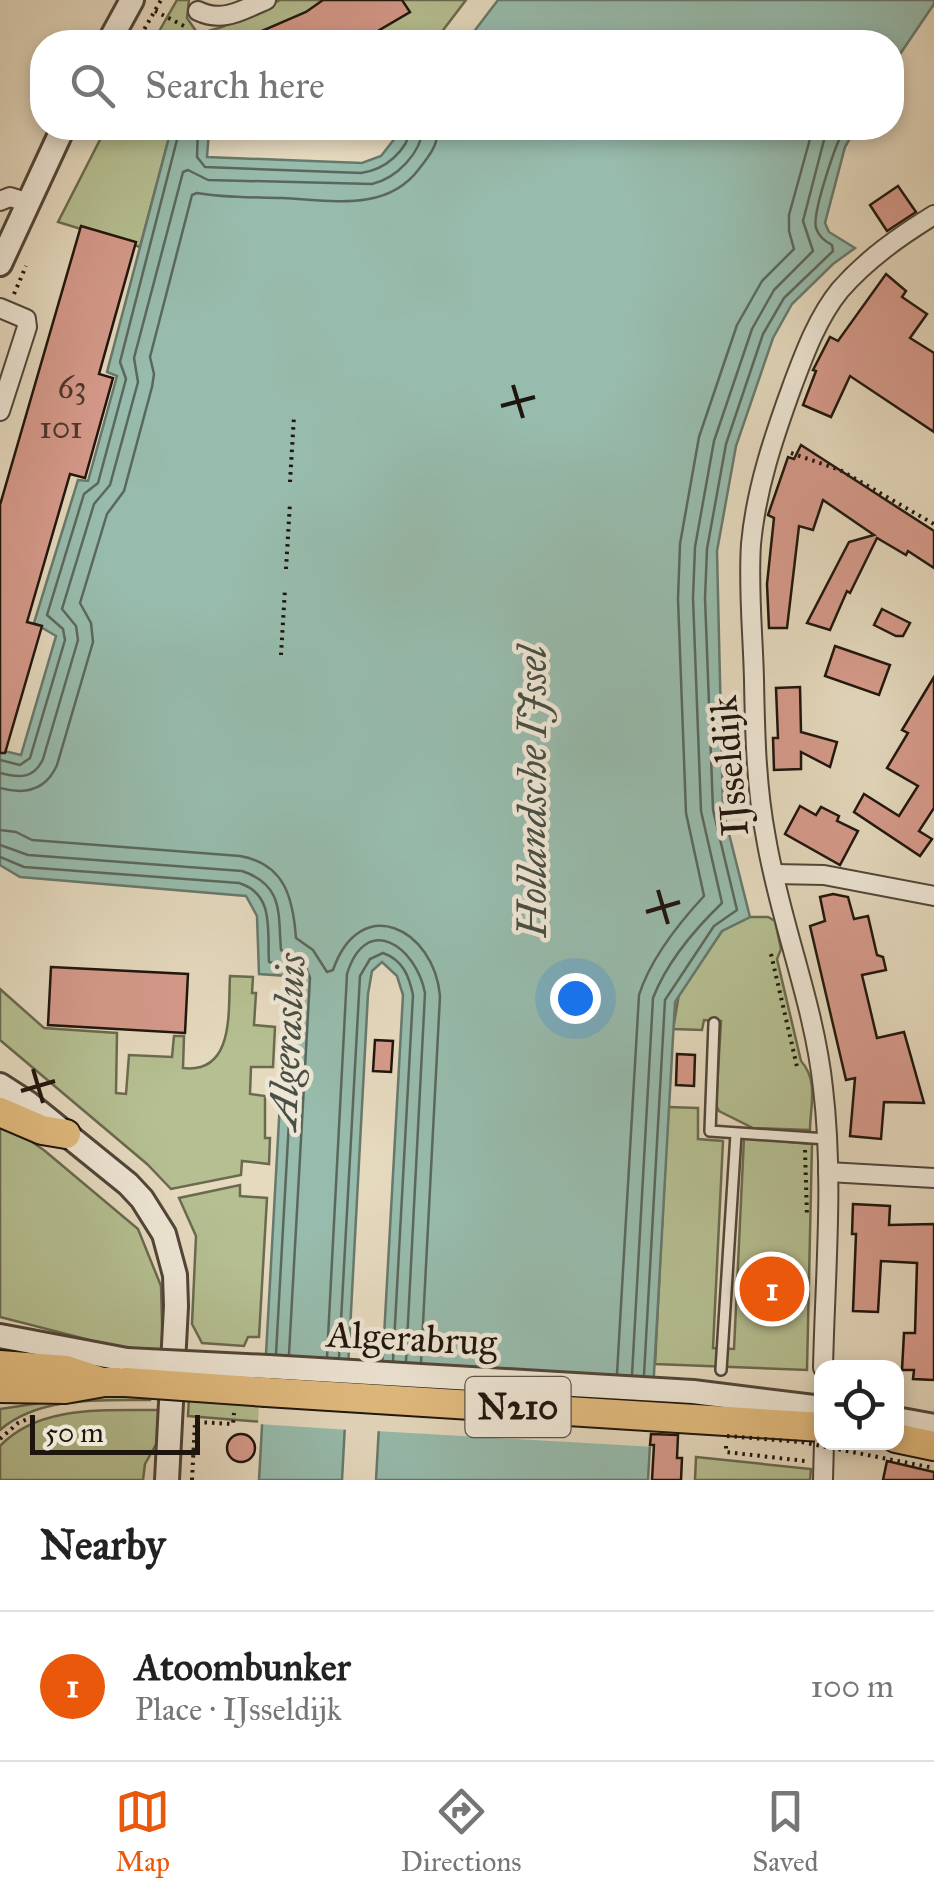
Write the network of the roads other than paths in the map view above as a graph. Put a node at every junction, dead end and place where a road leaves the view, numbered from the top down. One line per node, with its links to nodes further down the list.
1 (132, 0): 4 (street)
2 (266, 0): 3 (street)
3 (198, 11)
4 (115, 30)
5 (57, 140): 7 (street)
6 (0, 201): 7 (street)
7 (26, 202): 9 (street)
8 (934, 215): 12 (street, IJsseldijk)
9 (0, 264)
10 (0, 308): 11 (street)
11 (0, 411)
12 (775, 874): 13 (street); 19 (street, IJsseldijk)
13 (934, 896)
14 (714, 1023): 18 (lane)
15 (0, 1085): 17 (street)
16 (0, 1112): 17 (main road)
17 (66, 1134): 34 (street)
18 (736, 1134): 19 (lane); 24 (lane)
19 (827, 1139): 20 (street, IJsseldijk)
20 (828, 1172): 21 (street); 23 (street, IJsseldijk)
21 (934, 1178)
22 (0, 1336): 25 (street)
23 (823, 1360)
24 (721, 1370)
25 (119, 1375): 26 (main road, N210); 27 (main road, Algerabrug / N210, bridge)
26 (4, 1386)
27 (692, 1404): 28 (street); 30 (main road, N210)
28 (814, 1408)
29 (904, 1420): 31 (street)
30 (814, 1426)
31 (934, 1426)
32 (904, 1440): 33 (main road)
33 (934, 1446)
34 (166, 1480)

